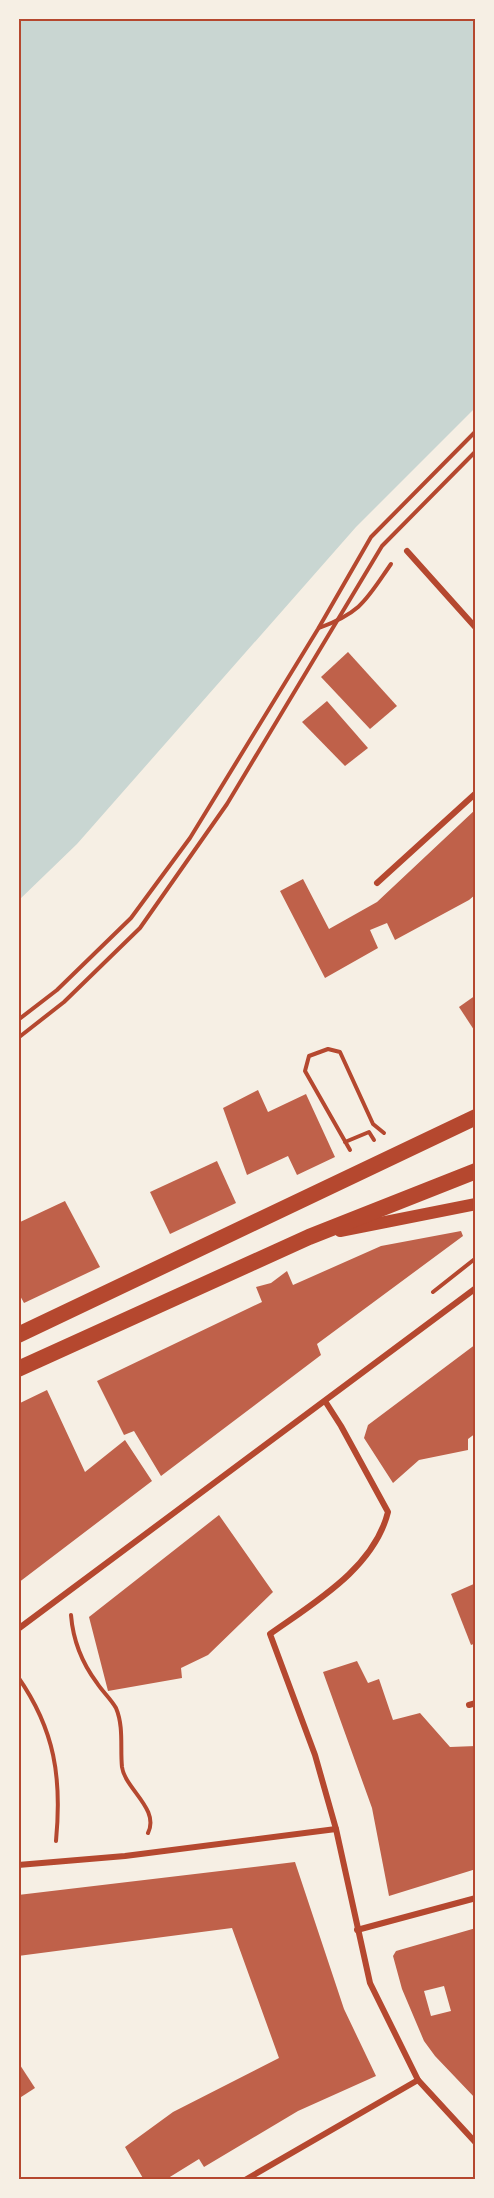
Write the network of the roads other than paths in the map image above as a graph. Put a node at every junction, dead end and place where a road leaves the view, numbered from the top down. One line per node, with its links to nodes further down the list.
1 (408, 551): 2 (street)
2 (476, 628)
3 (476, 793): 4 (street)
4 (377, 882)
5 (476, 1117): 10 (highway)
6 (476, 1171): 8 (highway)
7 (476, 1204): 8 (main road)
8 (309, 1237): 11 (highway)
9 (476, 1288): 12 (street)
10 (18, 1335)
11 (18, 1369)
12 (325, 1401): 13 (street); 14 (street)
13 (18, 1629)
14 (336, 1829): 15 (street); 17 (street)
15 (18, 1865)
16 (476, 1898): 17 (street)
17 (357, 1930): 18 (street)
18 (418, 2080): 19 (street); 20 (street)
19 (476, 2143)
20 (245, 2180)

